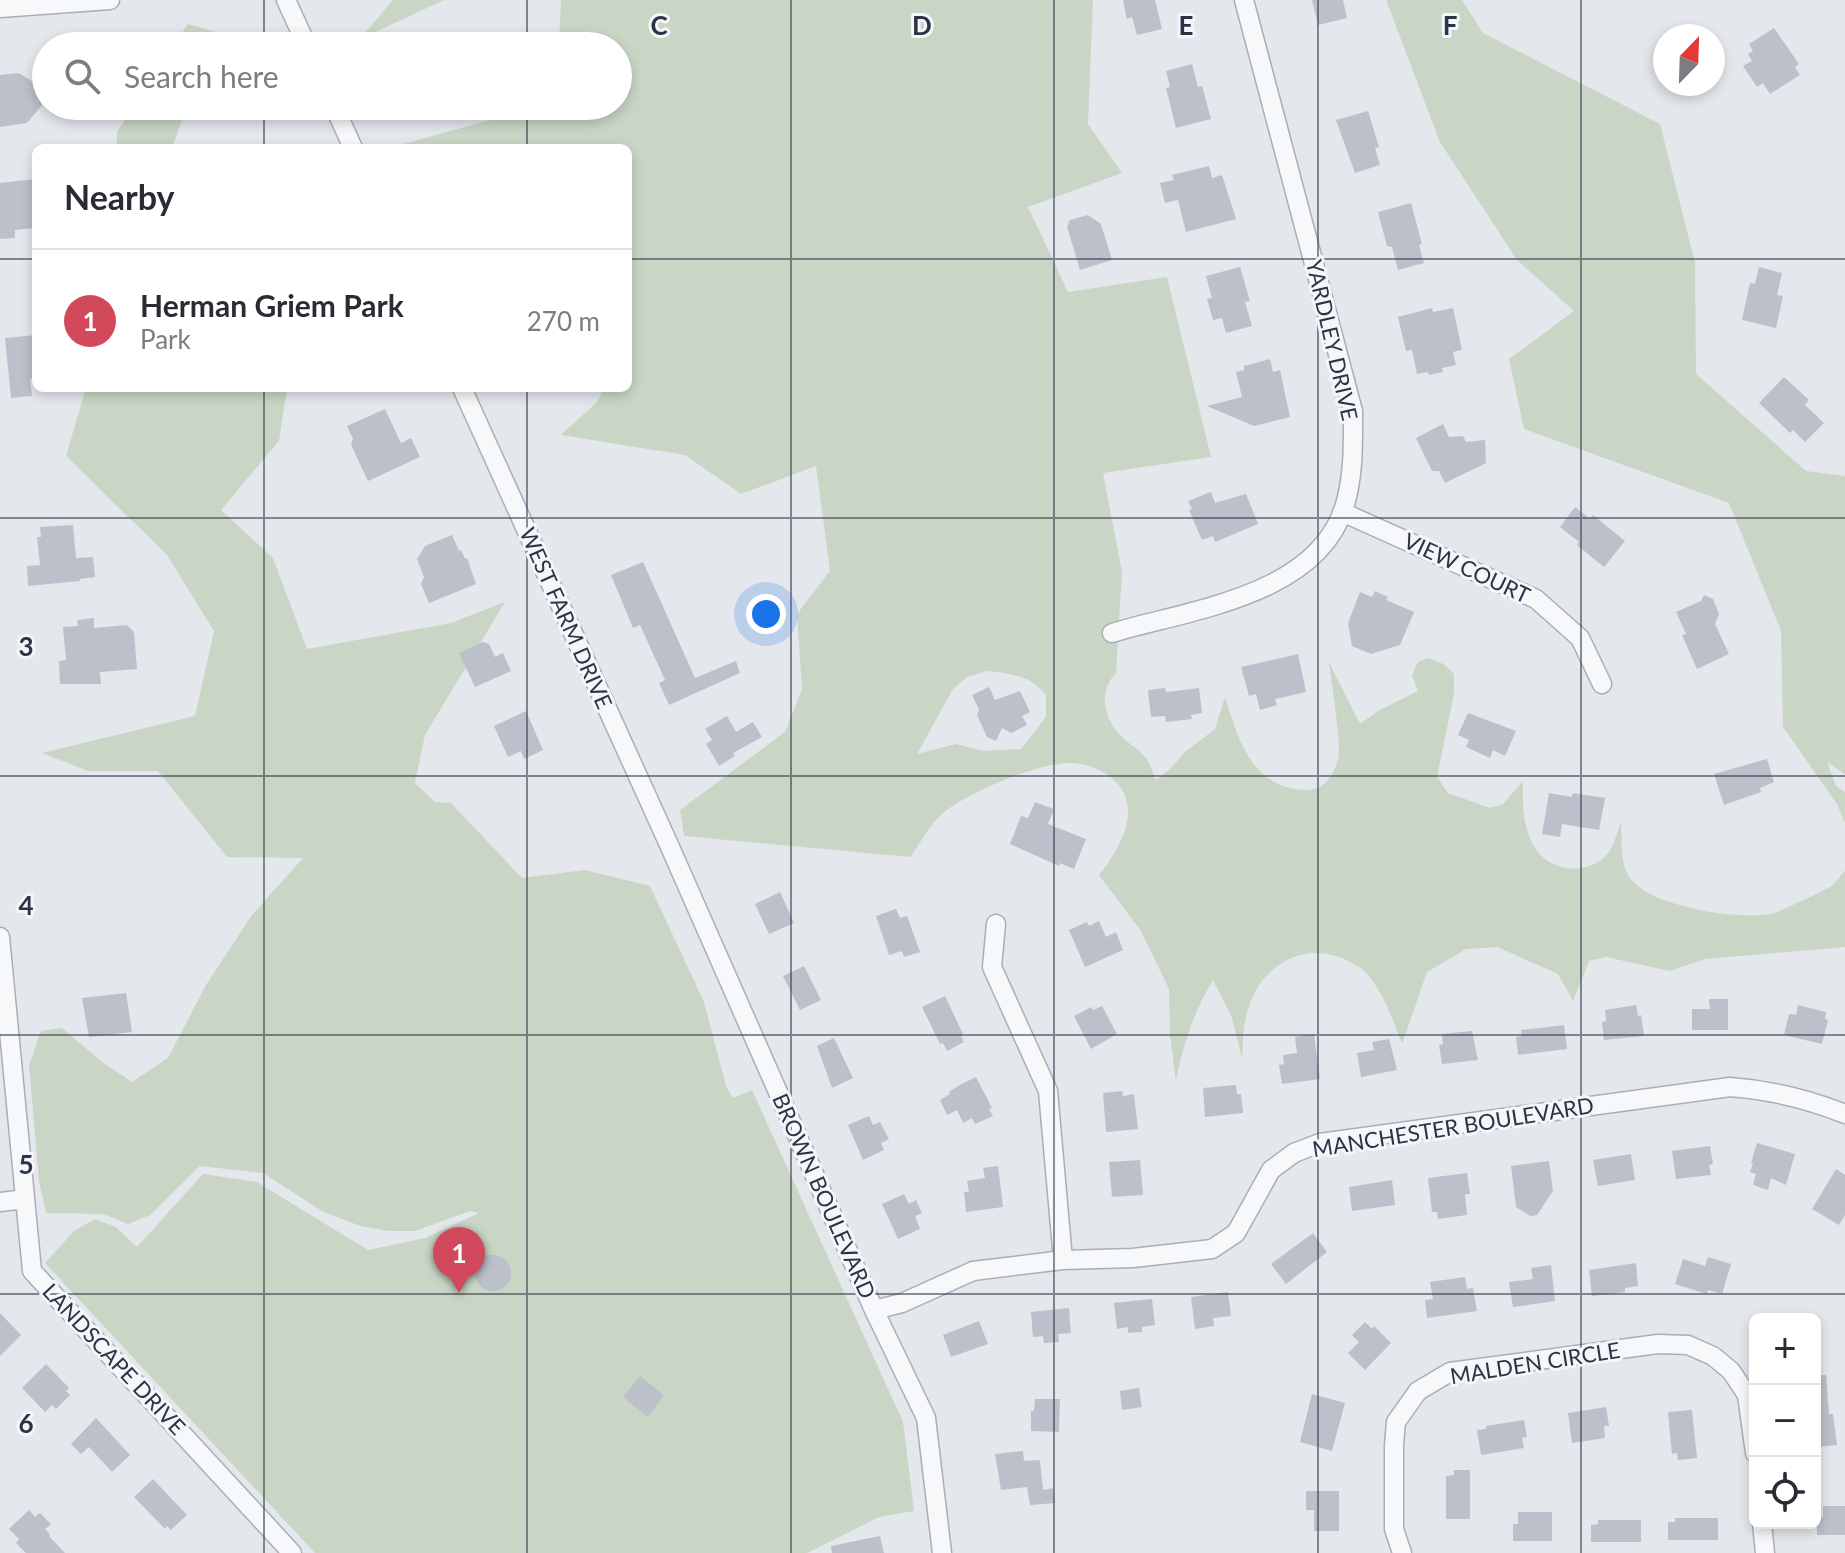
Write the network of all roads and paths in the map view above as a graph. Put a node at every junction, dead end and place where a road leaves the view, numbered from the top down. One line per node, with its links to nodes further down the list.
1 (110, 0): 4 (street)
2 (286, 0): 5 (street)
3 (1244, 0): 9 (street, YARDLEY DRIVE)
4 (0, 8)
5 (301, 32)
6 (340, 120): 7 (street)
7 (351, 144)
8 (464, 392): 12 (street, WEST FARM DRIVE)
9 (1342, 512): 10 (street, YARDLEY DRIVE); 11 (street, VIEW COURT)
10 (1112, 633)
11 (1602, 684)
12 (670, 847): 19 (street, BROWN BOULEVARD)
13 (996, 924): 18 (street)
14 (0, 937): 16 (street, LANDSCAPE DRIVE)
15 (1845, 1114): 18 (street, MANCHESTER BOULEVARD)
16 (25, 1199): 17 (street); 22 (street, LANDSCAPE DRIVE)
17 (0, 1202)
18 (1063, 1260): 19 (street, MANCHESTER BOULEVARD)
19 (874, 1310): 23 (street, BROWN BOULEVARD)
20 (1749, 1410): 24 (street, MALDEN CIRCLE)
21 (1763, 1529): 25 (street)
22 (292, 1553)
23 (942, 1553)
24 (1402, 1553)
25 (1765, 1553)

